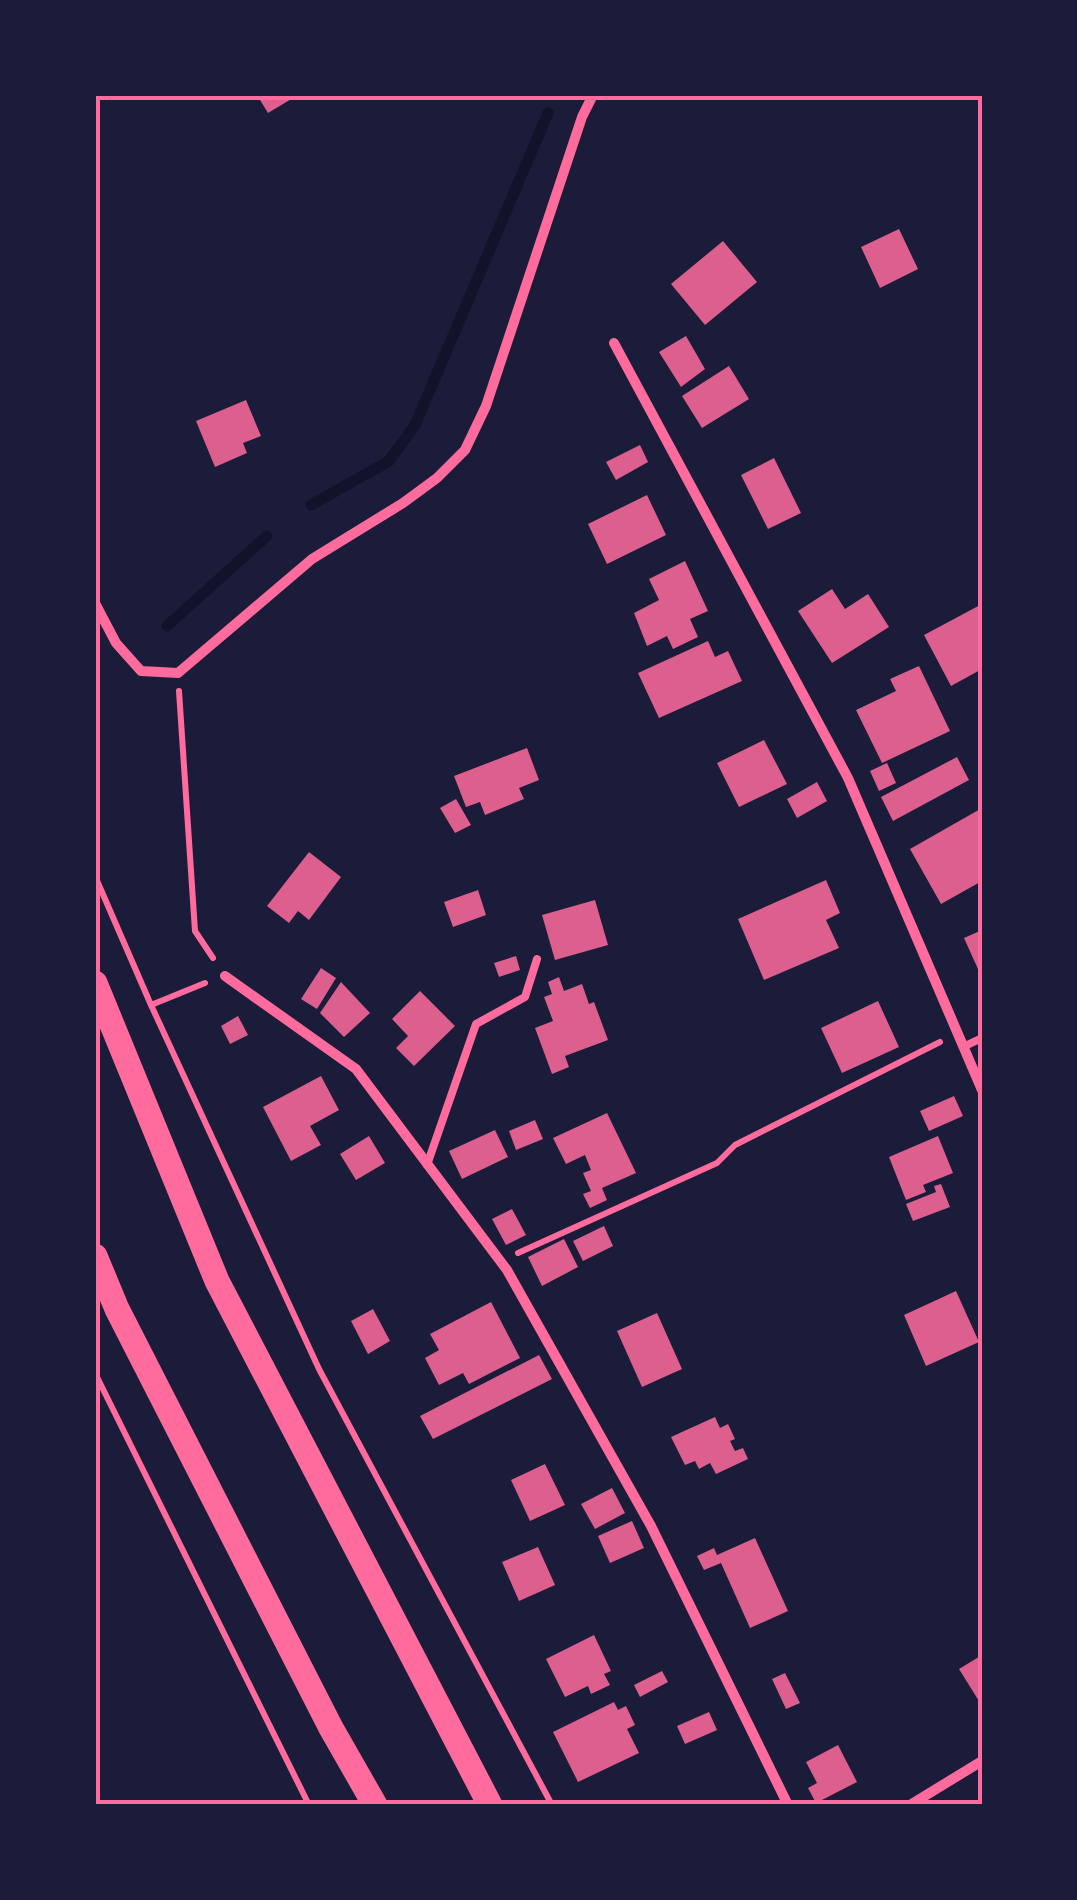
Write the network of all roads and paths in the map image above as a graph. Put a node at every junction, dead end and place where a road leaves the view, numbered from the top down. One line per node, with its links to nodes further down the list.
1 (593, 95): 4 (street)
2 (614, 343): 10 (street)
3 (95, 603): 4 (street)
4 (178, 673): 7 (path)
5 (95, 876): 9 (path)
6 (536, 959): 14 (lane)
7 (225, 976): 9 (path); 14 (street)
8 (95, 983): 21 (main road)
9 (150, 1004): 22 (path)
10 (958, 1032): 12 (street); 16 (path)
11 (982, 1038): 12 (lane)
12 (965, 1046): 13 (street)
13 (982, 1090)
14 (427, 1166): 16 (street)
15 (95, 1256): 20 (main road)
16 (500, 1261): 23 (street)
17 (95, 1373): 19 (path)
18 (982, 1762): 24 (street)
19 (306, 1805)
20 (375, 1805)
21 (490, 1805)
22 (552, 1805)
23 (788, 1805)
24 (910, 1805)

